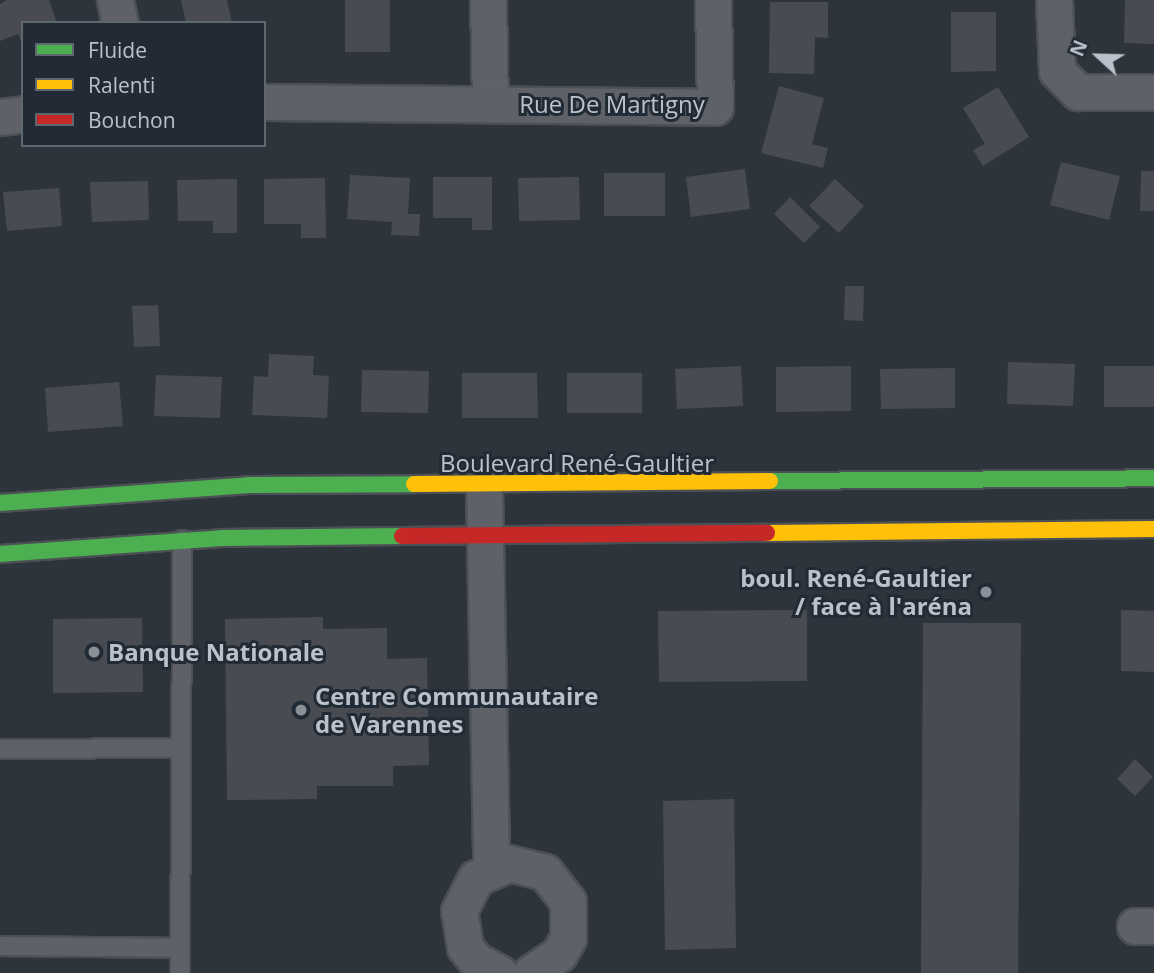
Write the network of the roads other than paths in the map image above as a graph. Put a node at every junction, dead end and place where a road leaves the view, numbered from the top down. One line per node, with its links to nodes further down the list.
1 (116, 0): 5 (street)
2 (488, 0): 8 (street, Rue De Martigny)
3 (713, 0): 8 (street, Rue De Martigny)
4 (1054, 0): 6 (street)
5 (120, 21)
6 (1154, 92)
7 (266, 102): 8 (street, Rue De Martigny)
8 (490, 104)
9 (21, 114): 10 (street)
10 (0, 117)
11 (1154, 478): 12 (street, Boulevard René-Gaultier)
12 (484, 487): 13 (street, Boulevard René-Gaultier); 17 (street)
13 (182, 489): 14 (street, Boulevard René-Gaultier); 15 (street)
14 (0, 503)
15 (182, 527): 17 (street); 18 (street); 19 (lane)
16 (1154, 529): 17 (street)
17 (485, 535): 21 (street)
18 (0, 554)
19 (181, 748): 20 (lane); 23 (lane)
20 (0, 749)
21 (491, 868): 25 (street); 26 (street)
22 (0, 946): 23 (lane)
23 (180, 948): 24 (lane)
24 (180, 973)
25 (499, 973)
26 (531, 973)

